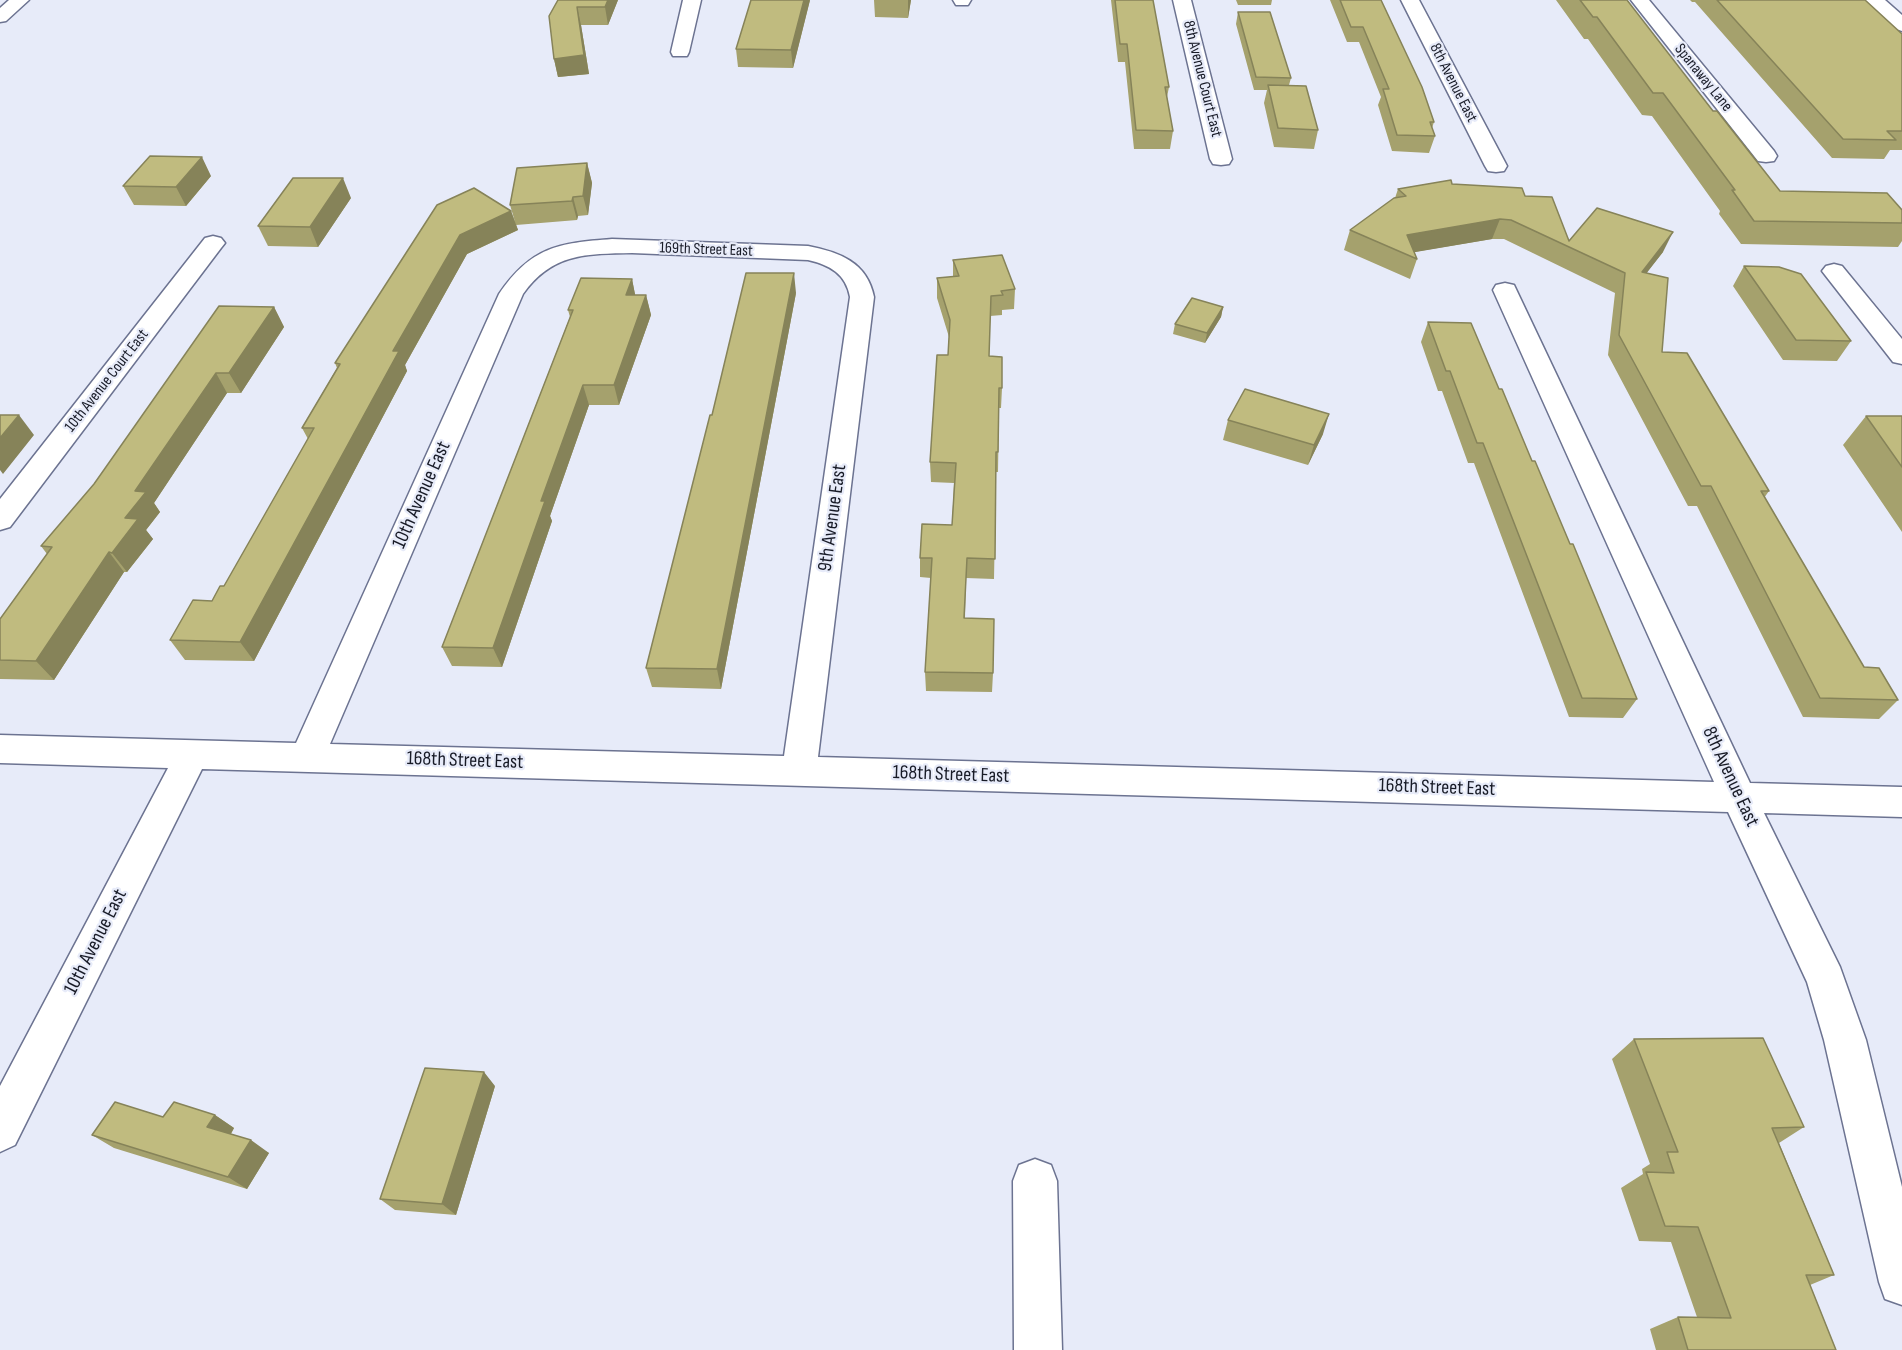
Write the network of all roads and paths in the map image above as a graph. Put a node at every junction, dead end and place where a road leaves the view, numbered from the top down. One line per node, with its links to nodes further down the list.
1 (20, 0): 7 (street)
2 (692, 0): 9 (street)
3 (1182, 0): 11 (street, 8th Avenue Court East)
4 (1410, 0): 12 (street, 8th Avenue East)
5 (1640, 0): 10 (street, Spanaway Lane)
6 (1874, 0): 8 (street)
7 (0, 17)
8 (1902, 25)
9 (680, 52)
10 (1766, 156)
11 (1221, 159)
12 (1496, 166)
13 (213, 243): 19 (street, 10th Avenue Court East)
14 (559, 253): 15 (street, 169th Street East); 22 (street, 10th Avenue East)
15 (849, 269): 23 (street, 9th Avenue East)
16 (1834, 271): 18 (street)
17 (1504, 290): 24 (street, 8th Avenue East)
18 (1902, 356)
19 (0, 520)
20 (0, 748): 21 (street, 168th Street East)
21 (192, 754): 22 (street, 168th Street East); 26 (street, 10th Avenue East)
22 (307, 756): 23 (street, 168th Street East)
23 (799, 771): 24 (street, 168th Street East)
24 (1738, 796): 25 (street, 168th Street East); 28 (street, 8th Avenue East)
25 (1902, 802)
26 (0, 1130)
27 (1035, 1180): 29 (street)
28 (1902, 1282)
29 (1038, 1350)

